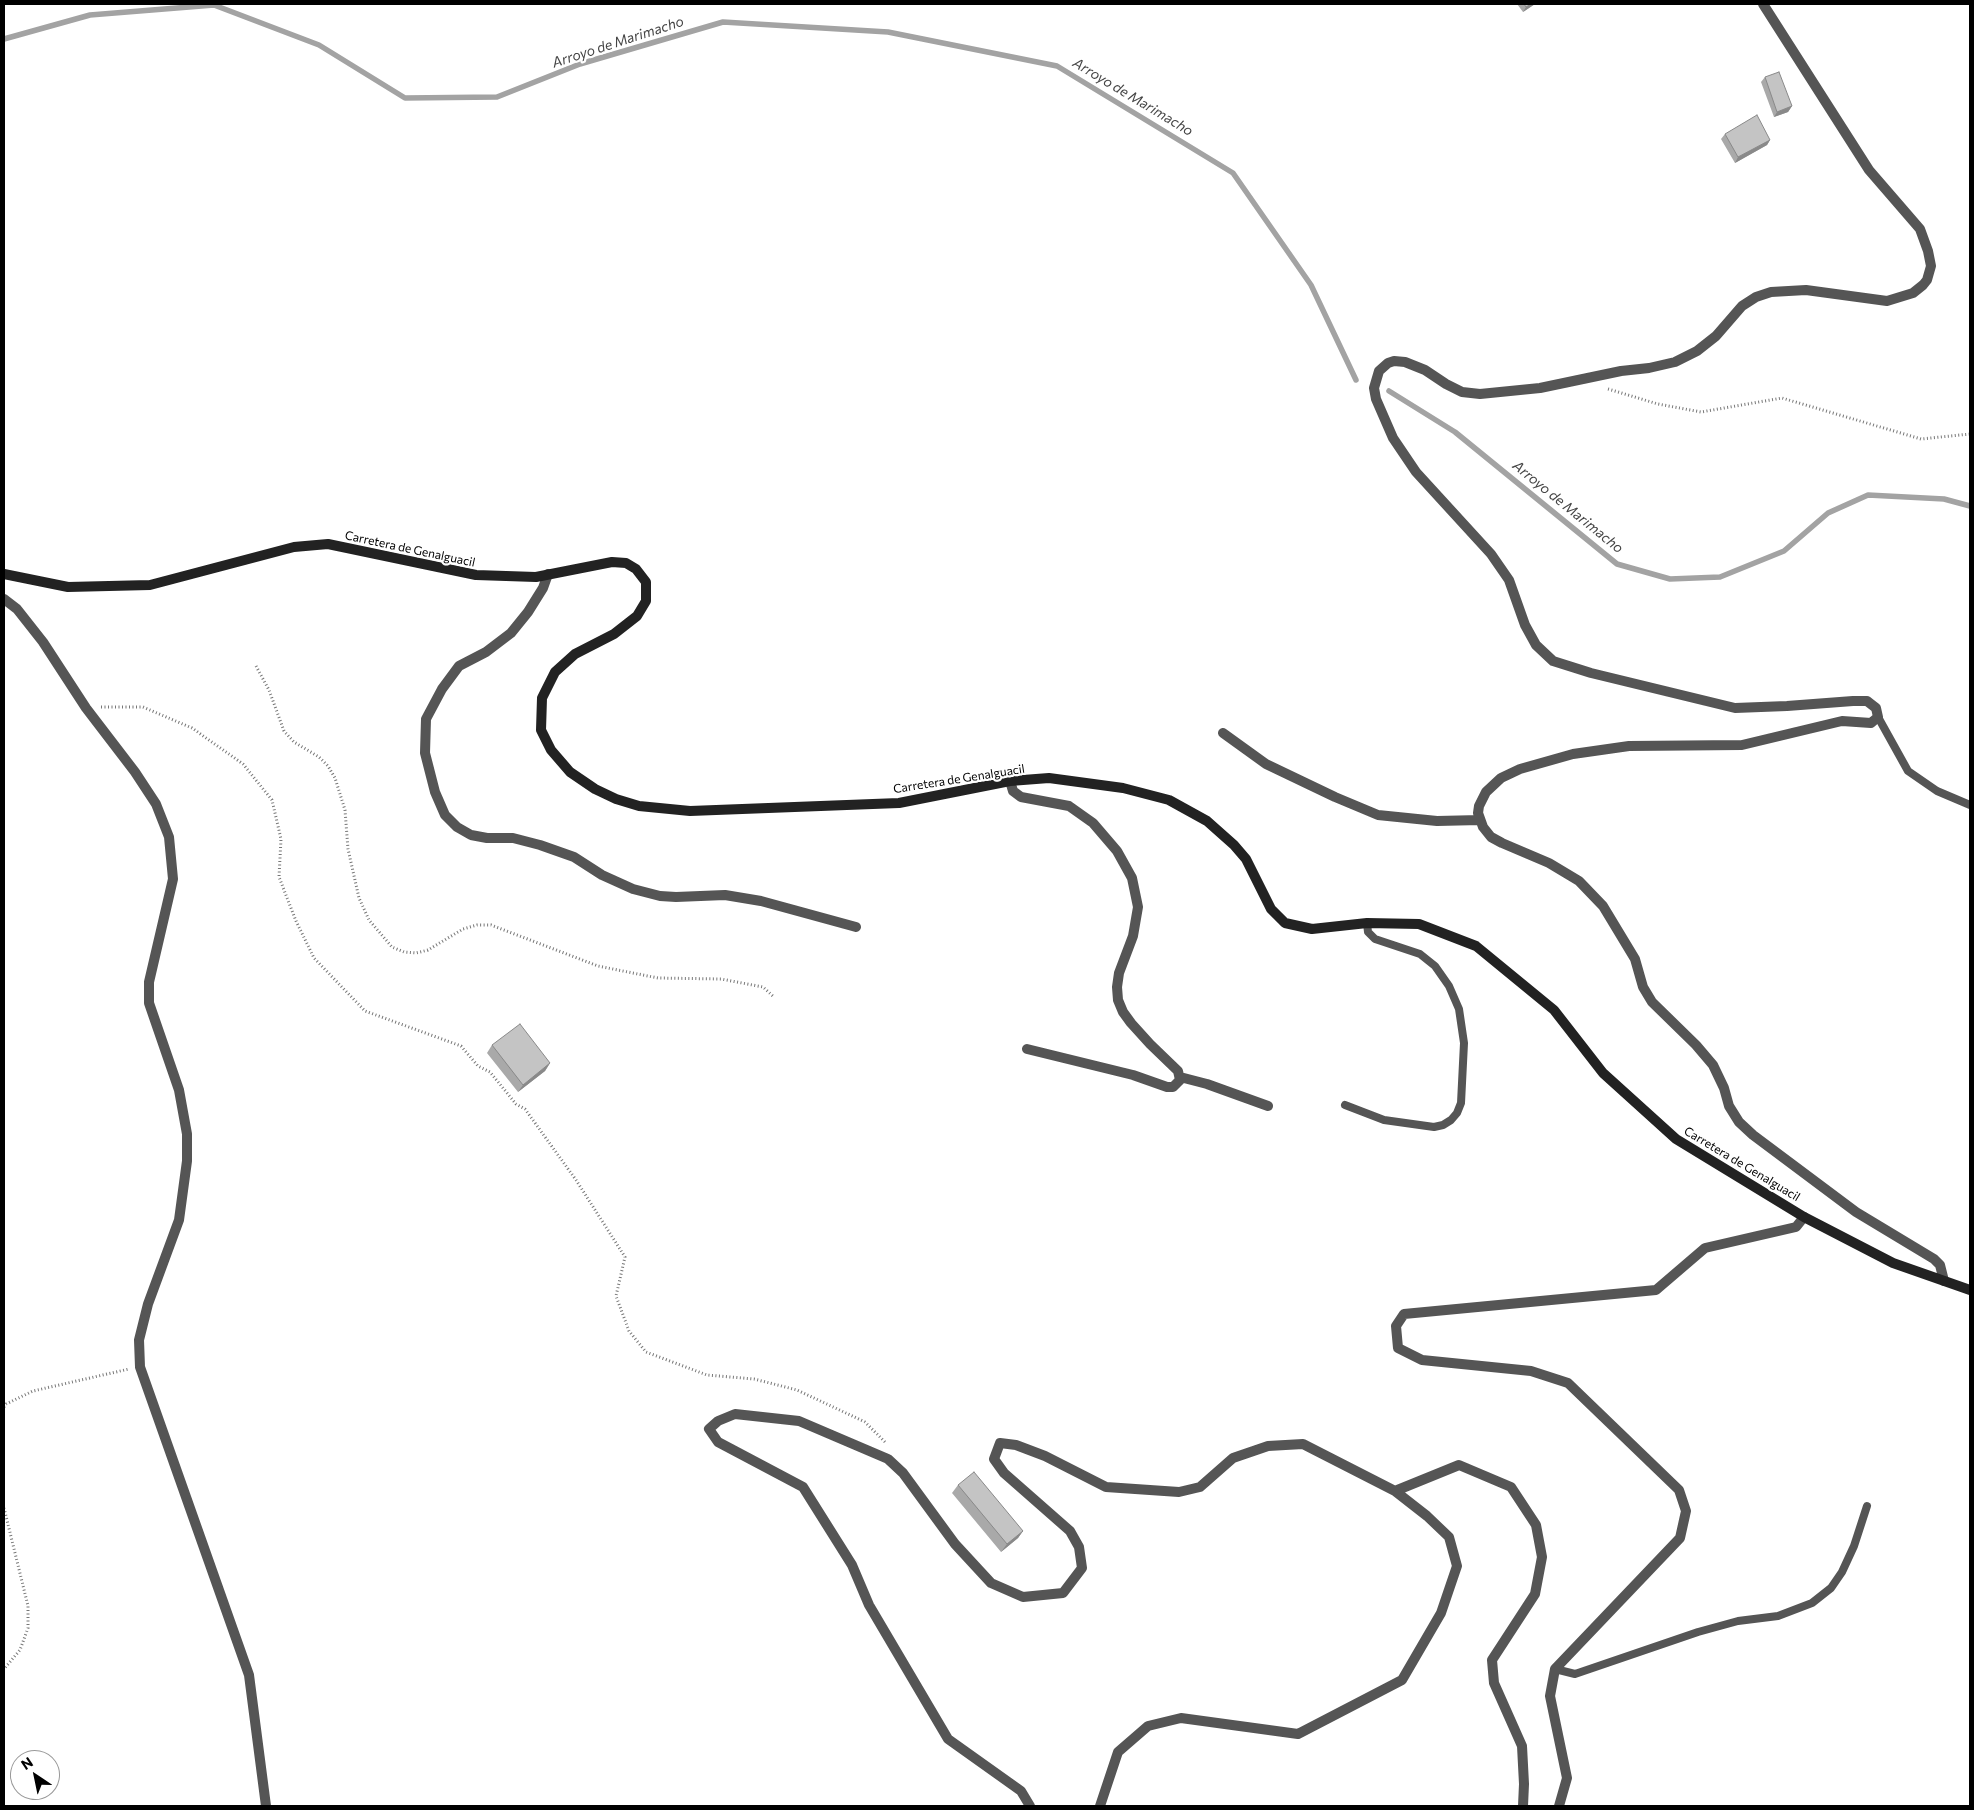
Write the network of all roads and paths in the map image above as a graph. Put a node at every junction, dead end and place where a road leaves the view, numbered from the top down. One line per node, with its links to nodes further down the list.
1 (1763, 4): 9 (street)
2 (1605, 388): 3 (path)
3 (1970, 434)
4 (4, 574): 5 (street, Carretera de Genalguacil)
5 (548, 574): 11 (street, Carretera de Genalguacil); 15 (street)
6 (4, 599): 8 (street)
7 (256, 666): 16 (path)
8 (86, 708): 24 (street); 26 (path)
9 (1878, 717): 12 (lane); 13 (street)
10 (1223, 733): 13 (street)
11 (1010, 781): 14 (street, Carretera de Genalguacil); 18 (street)
12 (1970, 805)
13 (1480, 820): 22 (street)
14 (1367, 923): 19 (lane); 21 (street, Carretera de Genalguacil)
15 (856, 927)
16 (774, 997)
17 (1027, 1049): 18 (street)
18 (1180, 1077): 20 (street)
19 (1345, 1105)
20 (1268, 1106)
21 (1804, 1217): 22 (street, Carretera de Genalguacil); 31 (street)
22 (1944, 1280): 23 (street, Carretera de Genalguacil)
23 (1970, 1290)
24 (140, 1367): 25 (path); 32 (street)
25 (4, 1407)
26 (888, 1459): 27 (street); 33 (street)
27 (1395, 1492): 34 (street); 35 (street)
28 (1867, 1506): 31 (lane)
29 (4, 1508): 30 (path)
30 (4, 1669)
31 (1556, 1669): 36 (street)
32 (266, 1806)
33 (1030, 1806)
34 (1100, 1806)
35 (1523, 1806)
36 (1559, 1806)

